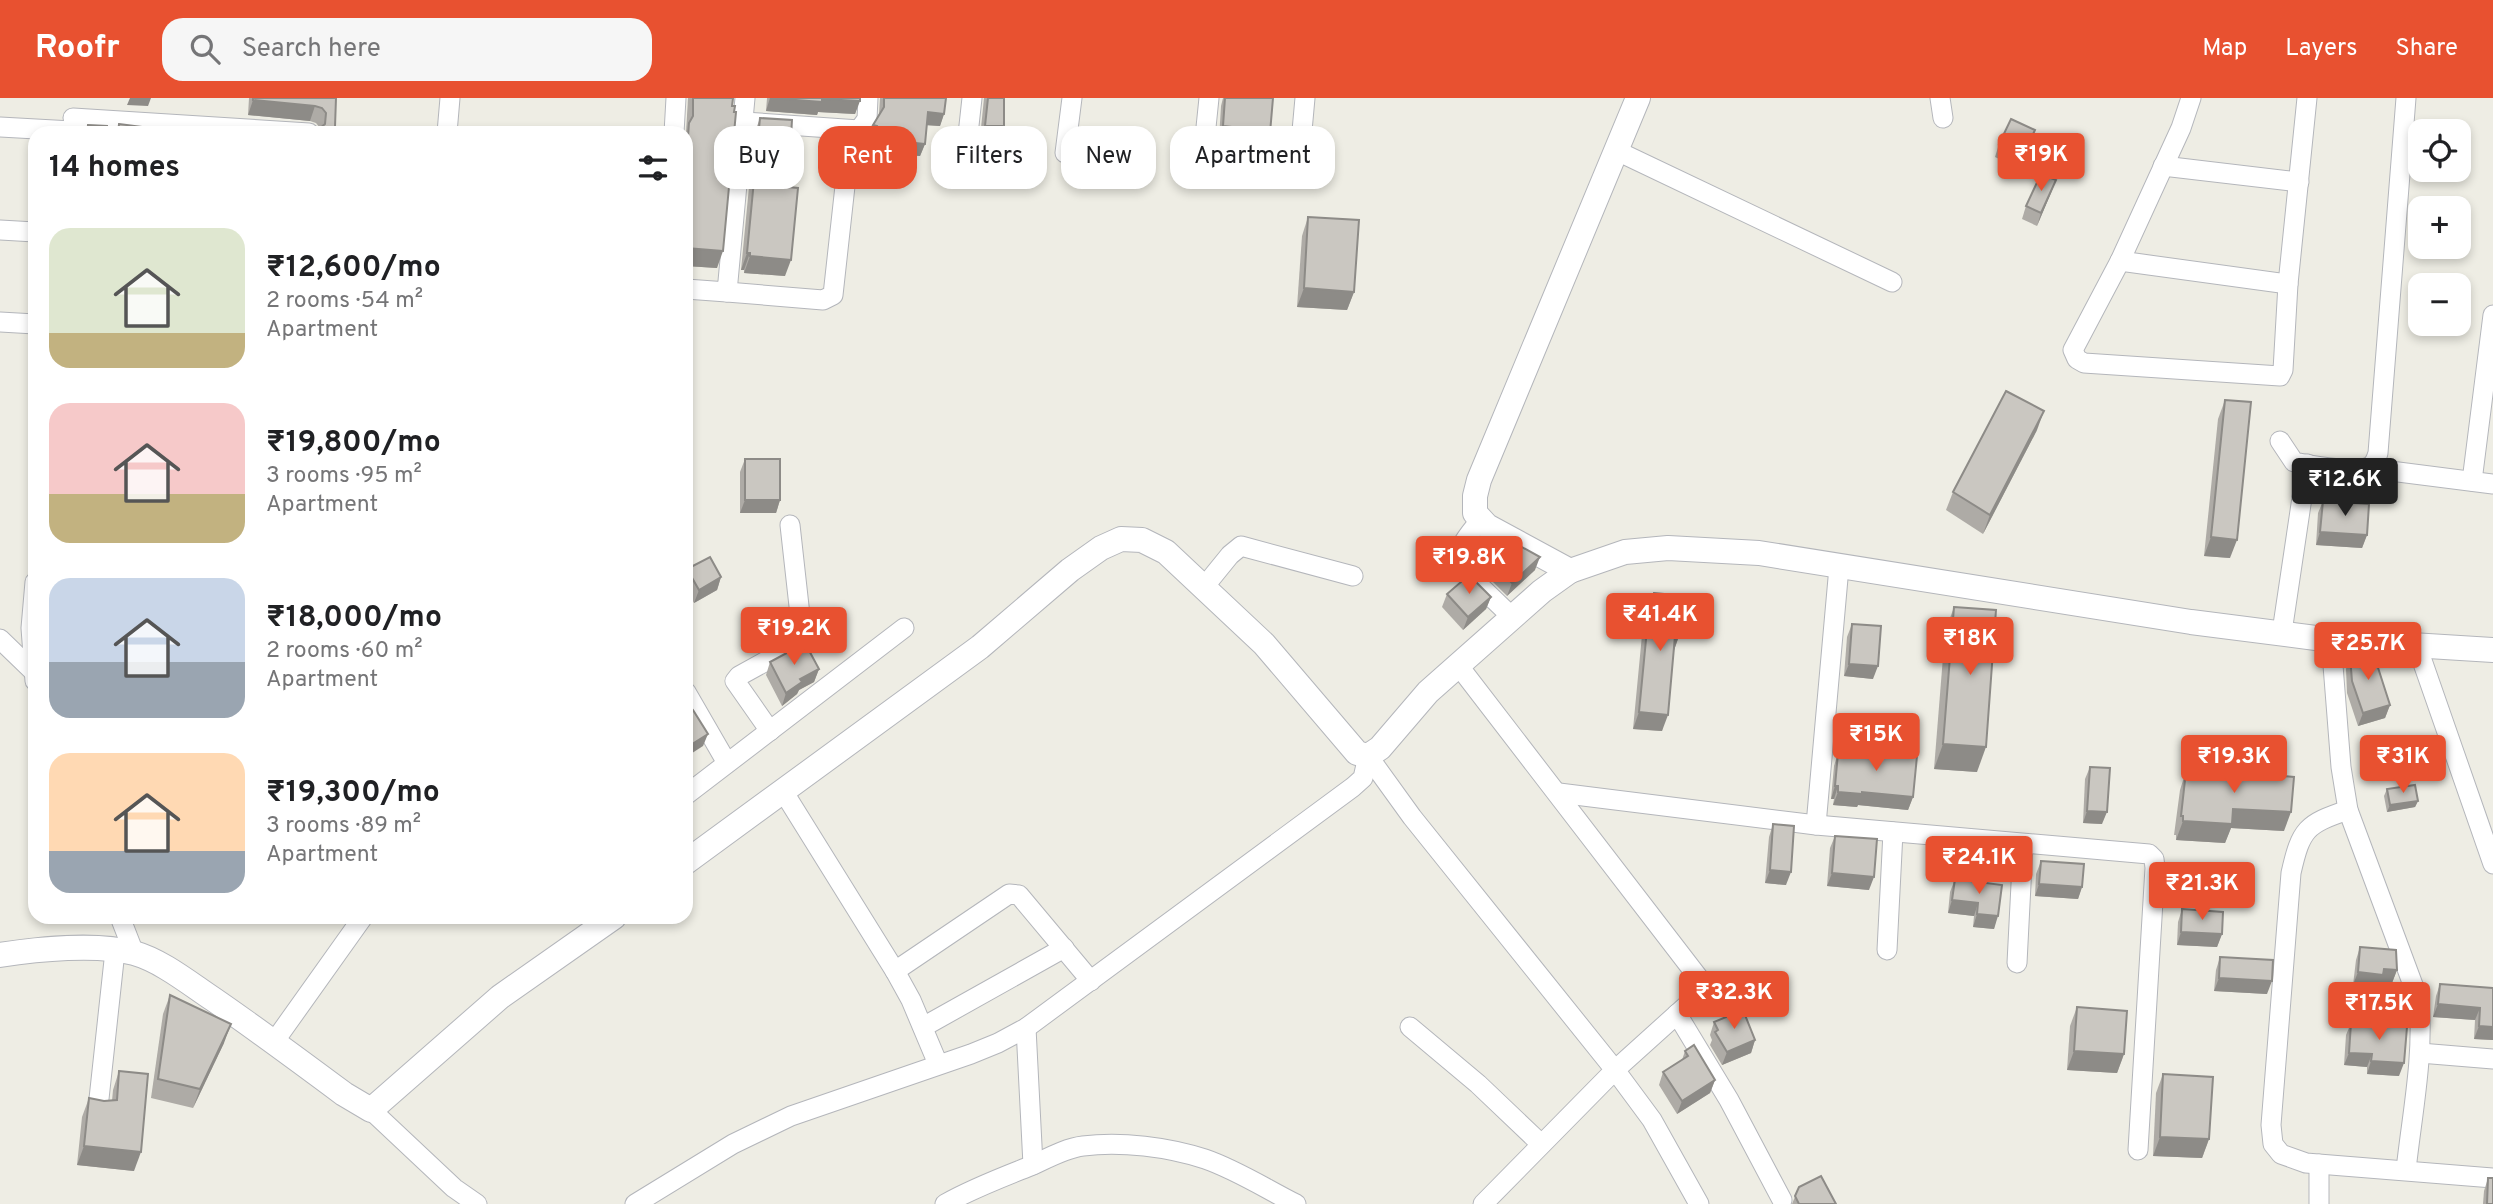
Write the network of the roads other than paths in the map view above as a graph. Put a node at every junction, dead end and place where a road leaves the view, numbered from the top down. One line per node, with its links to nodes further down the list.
1 (450, 98): 18 (street)
2 (676, 98): 19 (street)
3 (745, 98): 16 (street)
4 (868, 98): 16 (street)
5 (972, 98): 20 (street)
6 (1072, 98): 21 (street)
7 (1209, 98): 22 (street)
8 (1305, 98): 23 (street)
9 (1638, 98): 25 (street)
10 (1940, 98): 14 (street)
11 (2191, 98): 26 (street)
12 (2307, 98): 27 (street)
13 (2406, 98): 41 (street)
14 (1943, 118)
15 (72, 120): 17 (street); 24 (street)
16 (744, 122): 35 (street)
17 (181, 126)
18 (448, 126)
19 (674, 126)
20 (969, 126)
21 (1068, 126)
22 (1206, 126)
23 (1302, 126)
24 (0, 127)
25 (1615, 150): 32 (street); 44 (street)
26 (2163, 166): 27 (street); 31 (street)
27 (2299, 182): 33 (street)
28 (845, 189): 35 (street)
29 (0, 230): 30 (street)
30 (28, 232)
31 (2120, 261): 33 (street); 33 (street)
32 (1892, 282)
33 (2288, 284)
34 (693, 290): 35 (street)
35 (727, 292)
36 (2493, 315): 42 (street)
37 (0, 322): 38 (street)
38 (28, 324)
39 (2280, 442): 40 (street)
40 (2306, 464): 41 (street); 52 (street)
41 (2367, 468): 42 (street)
42 (2472, 481): 43 (street)
43 (2493, 484)
44 (1481, 519): 47 (street); 50 (street)
45 (790, 524): 60 (street)
46 (1839, 567): 47 (street); 52 (street); 67 (street)
47 (1570, 570): 50 (street)
48 (1353, 576): 49 (street)
49 (1204, 587): 61 (street); 64 (street)
50 (1512, 617): 57 (street)
51 (904, 628): 60 (street)
52 (2282, 632): 54 (street)
53 (0, 639): 58 (street)
54 (2331, 640): 55 (street); 66 (street)
55 (2417, 646): 56 (street); 71 (street)
56 (2493, 650)
57 (1458, 665): 61 (street); 65 (street)
58 (28, 669)
59 (693, 704): 62 (street)
60 (769, 731): 62 (street)
61 (1368, 756): 81 (street); 90 (street)
62 (727, 763): 63 (street)
63 (693, 790)
64 (783, 791): 70 (street); 80 (street)
65 (1559, 793): 67 (street); 82 (street)
66 (2348, 810): 87 (street); 95 (street)
67 (1816, 825): 68 (street)
68 (1894, 832): 69 (street); 76 (street)
69 (2023, 845): 79 (street); 94 (street)
70 (693, 857)
71 (2493, 864)
72 (121, 924): 77 (street)
73 (358, 924): 86 (street)
74 (604, 924): 92 (street)
75 (1064, 948): 80 (street); 81 (street); 83 (street)
76 (1887, 950)
77 (124, 952): 78 (street); 86 (street); 91 (street)
78 (0, 956)
79 (2017, 963)
80 (895, 971): 83 (street)
81 (1091, 981): 85 (street)
82 (1677, 1014): 90 (street); 99 (street)
83 (923, 1027): 89 (street)
84 (1410, 1027): 93 (street)
85 (1026, 1028): 89 (street); 96 (street)
86 (274, 1042): 92 (street)
87 (2420, 1053): 88 (street); 97 (street)
88 (2493, 1059)
89 (938, 1064): 101 (street)
90 (1615, 1070): 93 (street); 105 (street)
91 (98, 1108)
92 (371, 1110): 100 (street)
93 (1541, 1144): 104 (street)
94 (2138, 1150)
95 (2319, 1164): 97 (street); 106 (street)
96 (1033, 1165): 102 (street); 103 (street)
97 (2406, 1170): 98 (street)
98 (2493, 1178)
99 (1782, 1200)
100 (477, 1204)
101 (635, 1204)
102 (945, 1204)
103 (1296, 1204)
104 (1483, 1204)
105 (1699, 1204)
106 (2319, 1204)

